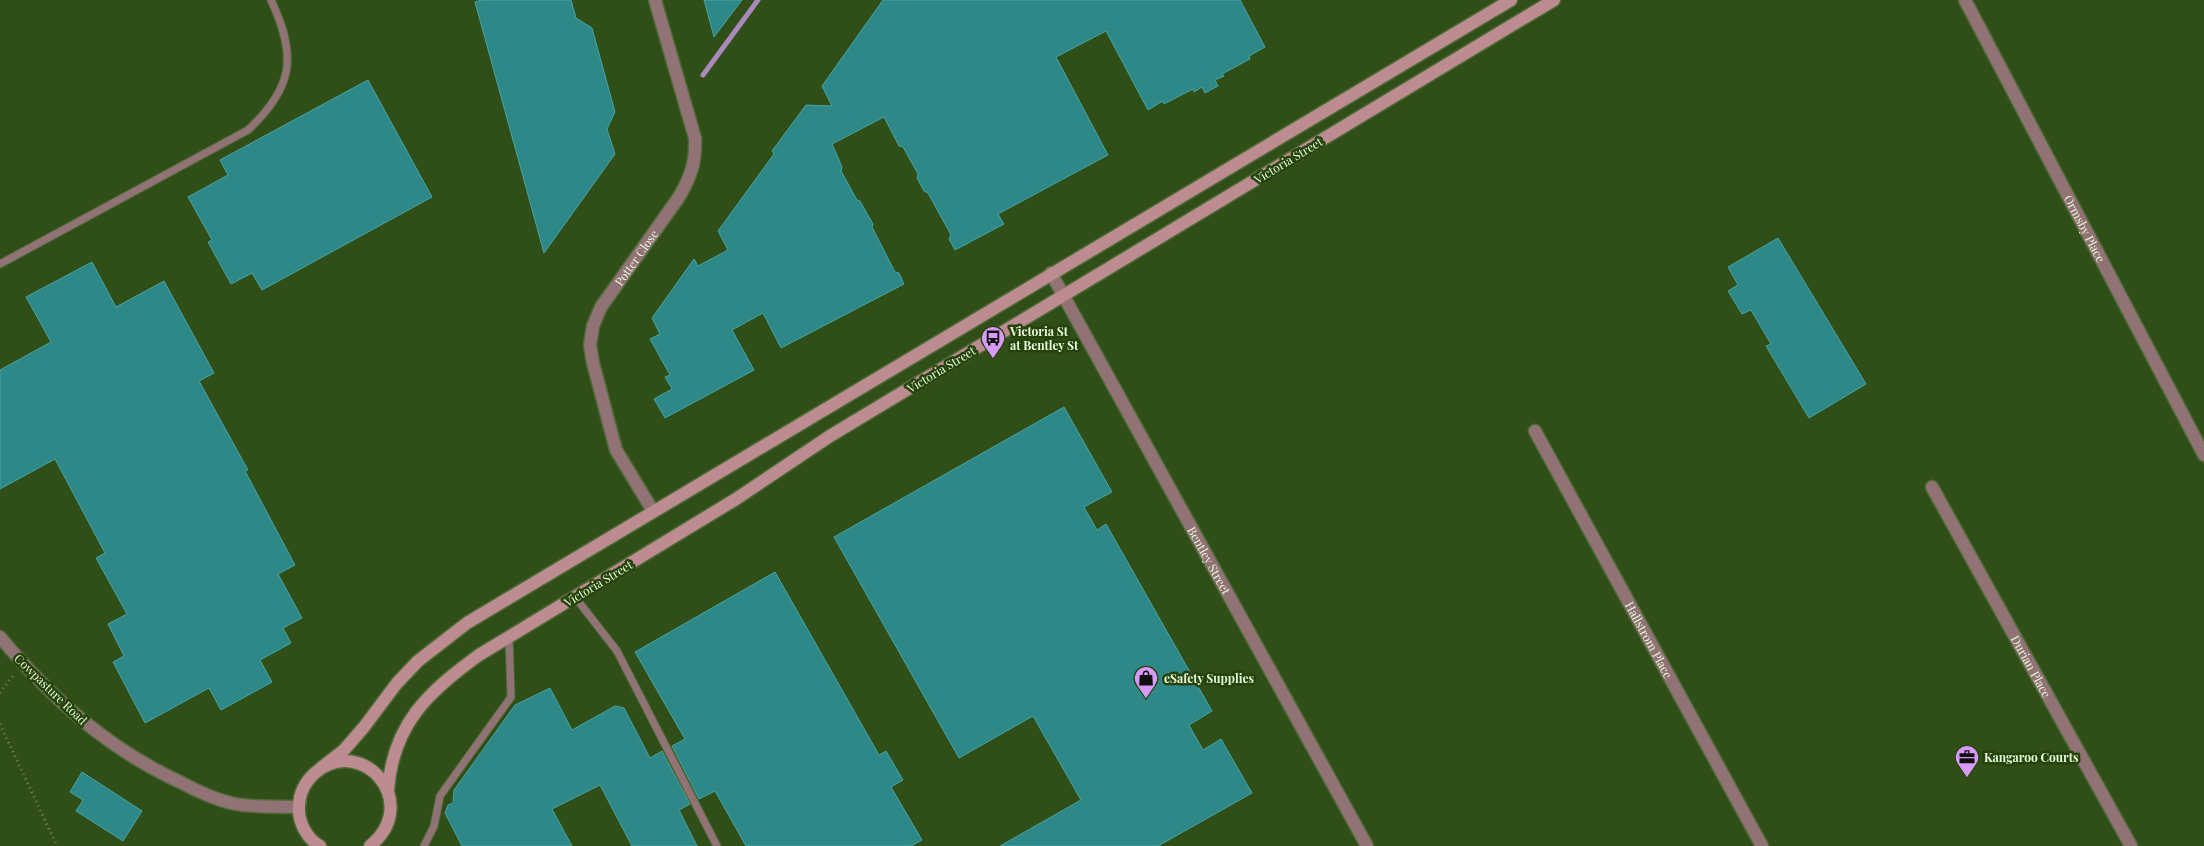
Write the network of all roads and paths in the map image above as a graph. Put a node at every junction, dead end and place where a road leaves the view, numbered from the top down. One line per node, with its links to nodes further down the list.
1 (271, 0): 6 (lane)
2 (655, 0): 12 (street, Potter Close)
3 (1511, 0): 7 (main road, Victoria Street)
4 (1554, 0): 8 (main road, Victoria Street)
5 (1965, 0): 10 (street, Ormsby Place)
6 (0, 264)
7 (1051, 273): 8 (street, Bentley Street); 12 (main road, Victoria Street)
8 (1064, 295): 13 (main road, Victoria Street); 29 (street, Bentley Street)
9 (1535, 432): 30 (street, Hallstrom Place)
10 (2204, 455)
11 (1932, 487): 31 (street, Durian Place)
12 (653, 511): 19 (main road, Victoria Street)
13 (575, 597): 15 (main road, Victoria Street); 28 (lane)
14 (0, 637): 16 (street, Cowpasture Road)
15 (510, 637): 20 (main road, Victoria Street); 27 (lane)
16 (23, 664): 17 (path); 21 (street, Cowpasture Road)
17 (0, 693)
18 (0, 724): 23 (path)
19 (321, 768): 20 (main road); 21 (main road, Victoria Street)
20 (388, 790): 26 (main road, Victoria Street)
21 (299, 807): 22 (main road)
22 (301, 821): 24 (main road); 25 (main road)
23 (57, 846)
24 (307, 846)
25 (320, 846)
26 (370, 846)
27 (424, 846)
28 (717, 846)
29 (1367, 846)
30 (1762, 846)
31 (2131, 846)

